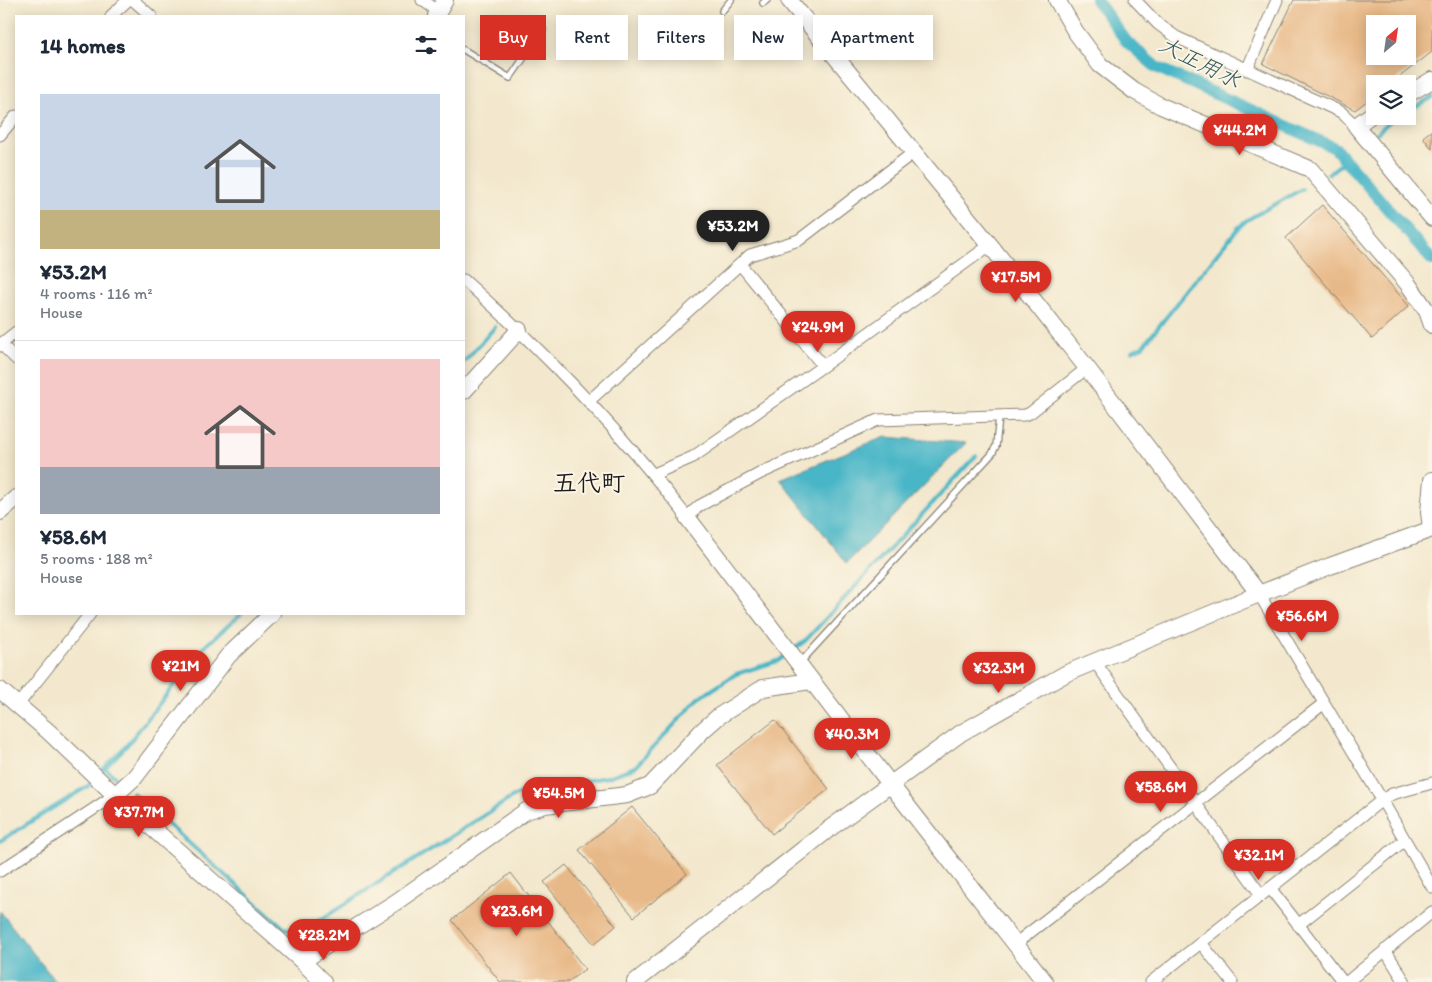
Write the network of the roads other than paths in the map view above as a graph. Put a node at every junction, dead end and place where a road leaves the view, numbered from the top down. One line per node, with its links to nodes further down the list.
1 (128, 0): 11 (street)
2 (133, 0): 12 (street)
3 (422, 0): 9 (street)
4 (731, 0): 10 (lane)
5 (789, 0): 24 (street)
6 (1057, 0): 29 (street)
7 (1135, 0): 17 (street)
8 (1276, 0): 17 (street)
9 (439, 9)
10 (722, 11)
11 (111, 15)
12 (150, 15)
13 (465, 51): 14 (lane)
14 (480, 60)
15 (480, 60): 16 (lane)
16 (522, 60)
17 (1247, 70): 22 (street)
18 (1432, 80): 19 (street)
19 (1416, 89)
20 (15, 117): 23 (street)
21 (1366, 119): 22 (street)
22 (1356, 126): 25 (street)
23 (0, 134)
24 (914, 152): 26 (street); 27 (street)
25 (1432, 218)
26 (990, 245): 34 (street); 35 (street)
27 (740, 264): 34 (street); 37 (street)
28 (465, 281): 30 (street)
29 (1432, 325)
30 (519, 330): 36 (street); 37 (street)
31 (15, 333): 32 (street)
32 (0, 344): 33 (street)
33 (15, 358)
34 (823, 366): 39 (street)
35 (1087, 368): 38 (street); 45 (street)
36 (465, 390)
37 (589, 401): 39 (street)
38 (998, 417): 43 (street); 49 (lane)
39 (654, 474): 43 (street)
40 (1432, 480): 44 (street)
41 (15, 499): 42 (street)
42 (0, 512)
43 (687, 517): 49 (street)
44 (1432, 529): 45 (street)
45 (1259, 594): 48 (street); 52 (street)
46 (89, 615): 53 (street)
47 (271, 615): 56 (street)
48 (1095, 662): 55 (street); 58 (street)
49 (799, 664): 50 (street)
50 (812, 681): 55 (street); 68 (street)
51 (0, 690): 53 (street)
52 (1323, 704): 57 (street); 58 (street)
53 (17, 706): 56 (street)
54 (1432, 783): 57 (street)
55 (891, 785): 66 (street); 70 (street)
56 (115, 795): 60 (street); 68 (street)
57 (1382, 800): 59 (street); 62 (street)
58 (1196, 803): 62 (street); 66 (street)
59 (1405, 840): 61 (street); 64 (street)
60 (0, 871)
61 (1432, 887)
62 (1266, 892): 64 (street); 65 (street)
63 (1432, 912): 67 (street)
64 (1298, 925): 74 (street)
65 (1201, 942): 72 (street); 73 (street)
66 (1015, 944): 71 (street)
67 (1385, 950): 75 (street); 76 (street)
68 (302, 962): 69 (street)
69 (323, 982)
70 (635, 982)
71 (1046, 982)
72 (1151, 982)
73 (1232, 982)
74 (1342, 982)
75 (1347, 982)
76 (1405, 982)

